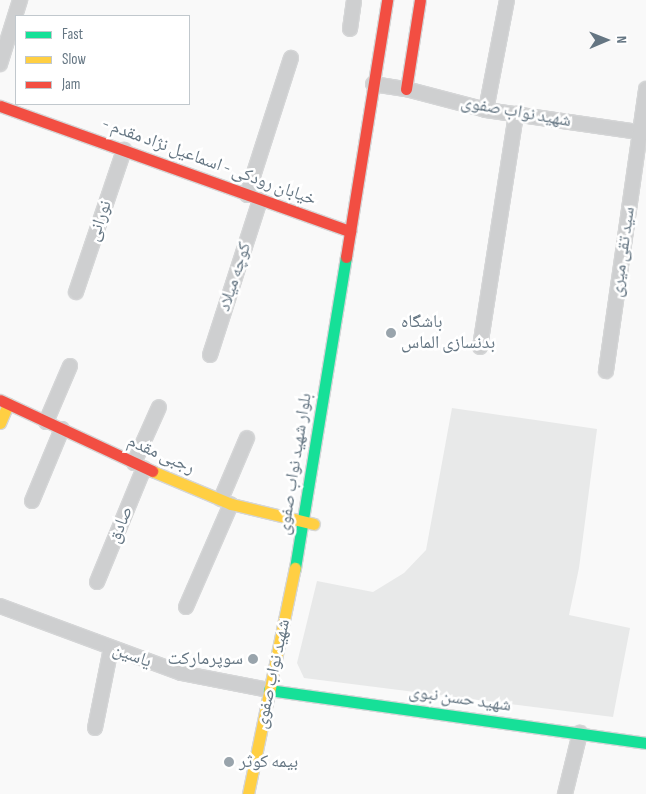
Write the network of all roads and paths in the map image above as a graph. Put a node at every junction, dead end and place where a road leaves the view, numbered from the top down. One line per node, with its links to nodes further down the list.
1 (20, 0): 6 (street)
2 (354, 0): 8 (street)
3 (387, 0): 11 (street, بلوار شهید نواب صفوی)
4 (420, 0): 12 (street)
5 (507, 0): 15 (street)
6 (15, 15)
7 (15, 16): 10 (street)
8 (350, 29)
9 (291, 58): 19 (street, کوچه میلاد)
10 (0, 64)
11 (383, 85): 12 (street, شهید نواب صفوی); 20 (street, بلوار شهید نواب صفوی)
12 (406, 89): 15 (street, شهید نواب صفوی)
13 (646, 89): 17 (street, سید تقی میری)
14 (0, 106): 18 (street, - خیابان رودکی - اسماعیل نژاد مقدم)
15 (486, 110): 16 (street, شهید نواب صفوی)
16 (516, 114): 17 (street, شهید نواب صفوی); 22 (street)
17 (643, 133): 25 (street, سید تقی میری)
18 (124, 150): 19 (street, - خیابان رودکی - اسماعیل نژاد مقدم); 21 (street, نورانی)
19 (254, 198): 20 (street, - خیابان رودکی - اسماعیل نژاد مقدم); 23 (street, کوچه میلاد)
20 (350, 231): 36 (street, بلوار شهید نواب صفوی)
21 (76, 292)
22 (480, 347)
23 (210, 354)
24 (70, 366): 28 (street)
25 (606, 371)
26 (4, 402): 28 (street, رجبی مقدم); 29 (street)
27 (159, 407): 32 (street, صادق)
28 (46, 422): 30 (street, رجبی مقدم)
29 (0, 423)
30 (62, 429): 32 (street, رجبی مقدم); 33 (street)
31 (247, 438): 34 (street)
32 (139, 465): 34 (street, رجبی مقدم); 38 (street, صادق)
33 (32, 501)
34 (226, 502): 36 (street, رجبی مقدم); 40 (street)
35 (316, 520): 36 (street, رجبی مقدم); 37 (street, بلوار شهید نواب صفوی)
36 (303, 522): 37 (street, بلوار شهید نواب صفوی)
37 (298, 554): 42 (street, شهید نواب صفوی)
38 (97, 582)
39 (0, 606): 41 (street, یاسین)
40 (186, 607)
41 (111, 648): 42 (street, یاسین); 43 (street)
42 (269, 690): 44 (street, شهید حسن نبوی); 46 (street, شهید نواب صفوی)
43 (96, 728)
44 (580, 733): 45 (street, شهید حسن نبوی); 47 (street)
45 (646, 743)
46 (248, 794)
47 (565, 794)

